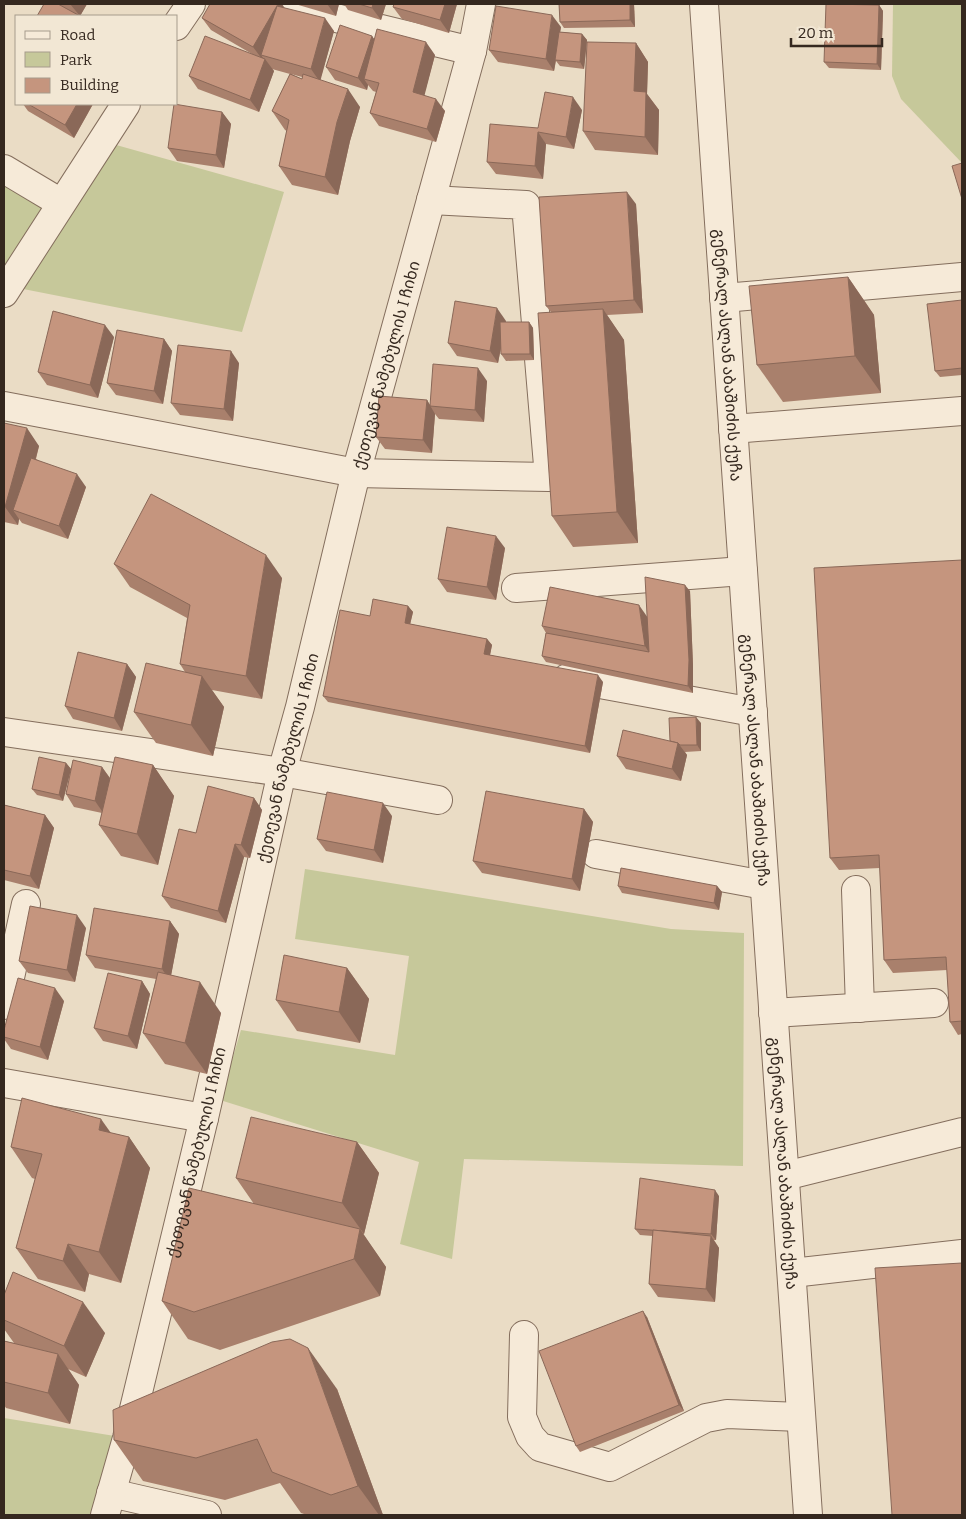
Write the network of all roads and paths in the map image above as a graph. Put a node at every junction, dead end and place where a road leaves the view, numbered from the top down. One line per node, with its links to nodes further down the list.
1 (191, 4): 5 (street)
2 (278, 4): 6 (street)
3 (482, 4): 6 (street, ქეთევან წამებულის I ჩიხი)
4 (704, 4): 13 (street, გენერალ ასლან აბაშიძის ქუჩა)
5 (178, 23)
6 (472, 51): 9 (street, ქეთევან წამებულის I ჩიხი)
7 (125, 105): 10 (street)
8 (4, 169): 10 (street)
9 (431, 200): 17 (street, ქეთევან წამებულის I ჩიხი); 17 (street)
10 (61, 203): 12 (street)
11 (962, 277): 13 (street)
12 (4, 293)
13 (724, 298): 16 (street, გენერალ ასლან აბაშიძის ქუჩა)
14 (4, 406): 17 (street)
15 (962, 411): 16 (street)
16 (733, 429): 18 (street, გენერალ ასლან აბაშიძის ქუჩა)
17 (356, 473): 23 (street, ქეთევან წამებულის I ჩიხი)
18 (743, 571): 19 (street); 21 (street, გენერალ ასლან აბაშიძის ქუჩა)
19 (516, 588)
20 (547, 674): 21 (street)
21 (753, 712): 26 (street, გენერალ ასლან აბაშიძის ქუჩა)
22 (4, 732): 23 (street)
23 (282, 772): 24 (street); 34 (street, ქეთევან წამებულის I ჩიხი)
24 (438, 800)
25 (596, 854): 26 (street)
26 (764, 885): 32 (street, გენერალ ასლან აბაშიძის ქუჩა)
27 (856, 890): 31 (street)
28 (26, 904): 30 (street)
29 (934, 1003): 31 (street)
30 (4, 1005)
31 (860, 1008): 32 (street)
32 (773, 1013): 36 (street, გენერალ ასლან აბაშიძის ქუჩა)
33 (4, 1083): 34 (street)
34 (204, 1118): 41 (street, ქეთევან წამებულის I ჩიხი)
35 (962, 1132): 36 (street)
36 (785, 1176): 38 (street, გენერალ ასლან აბაშიძის ქუჩა)
37 (962, 1254): 38 (street)
38 (792, 1274): 40 (street, გენერალ ასლან აბაშიძის ქუჩა)
39 (524, 1335): 40 (street)
40 (801, 1417): 43 (street, გენერალ ასლან აბაშიძის ქუჩა)
41 (108, 1504): 42 (street)
42 (207, 1515)
43 (808, 1515)

